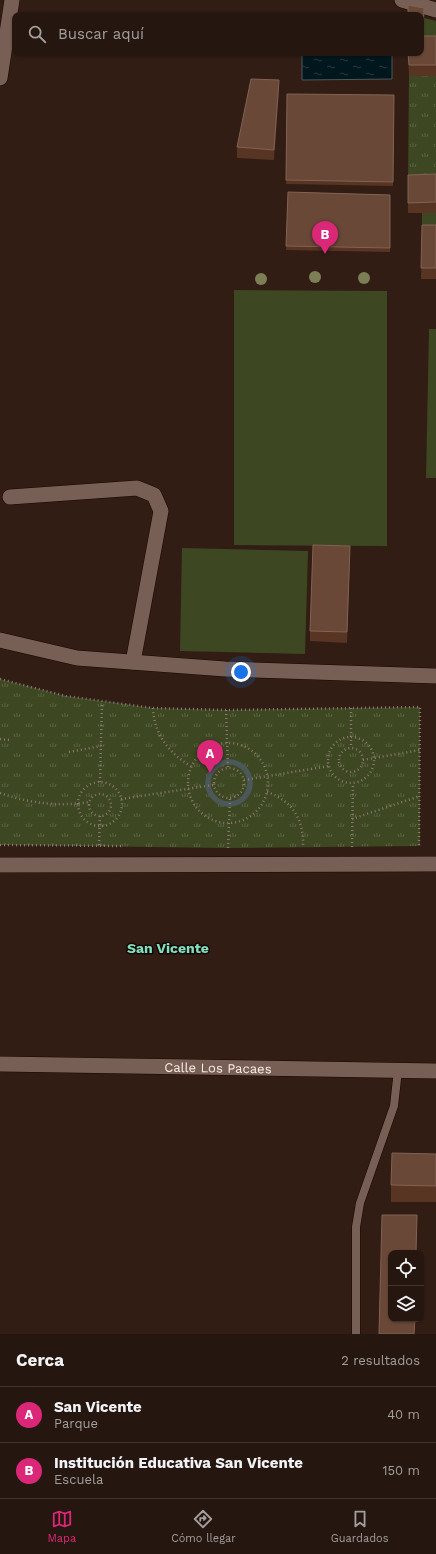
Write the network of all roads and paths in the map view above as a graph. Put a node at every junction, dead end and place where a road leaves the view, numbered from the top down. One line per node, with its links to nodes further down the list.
1 (12, 0): 4 (street)
2 (402, 0): 3 (street)
3 (436, 10)
4 (0, 78)
5 (10, 497): 7 (street)
6 (0, 640): 7 (street)
7 (134, 662): 8 (street)
8 (436, 676)
9 (0, 679): 10 (path)
10 (102, 702): 11 (path); 18 (path)
11 (153, 708): 13 (path); 25 (path)
12 (350, 708): 13 (path); 14 (path); 20 (path)
13 (226, 710): 17 (path)
14 (351, 737): 19 (path); 22 (path); 24 (path)
15 (0, 739): 16 (path)
16 (10, 740)
17 (228, 743): 25 (path); 26 (path); 27 (path)
18 (101, 746): 21 (path); 29 (path)
19 (351, 748): 23 (path); 23 (path)
20 (420, 750): 22 (path); 35 (path)
21 (69, 752)
22 (374, 759): 23 (path); 30 (path)
23 (362, 760)
24 (330, 766): 27 (path); 30 (path)
25 (192, 767): 32 (path)
26 (228, 768): 28 (path); 31 (path)
27 (268, 777): 28 (path); 33 (path)
28 (244, 780): 36 (path)
29 (100, 782): 37 (path); 39 (path)
30 (353, 782): 41 (path)
31 (213, 785): 32 (path); 36 (path)
32 (188, 788): 37 (path); 42 (path)
33 (267, 792): 42 (path); 50 (path)
34 (0, 793): 39 (path)
35 (420, 796): 41 (path); 47 (path)
36 (230, 798): 42 (path)
37 (121, 799): 43 (path)
38 (89, 802): 39 (path); 40 (path); 40 (path)
39 (78, 804): 43 (path)
40 (100, 815): 43 (path)
41 (352, 819): 53 (path)
42 (228, 823): 55 (path)
43 (100, 826): 45 (path)
44 (0, 845): 45 (path)
45 (100, 845): 46 (path)
46 (130, 846)
47 (412, 846)
48 (220, 847): 55 (path)
49 (296, 847): 50 (path)
50 (303, 847): 51 (path)
51 (310, 847)
52 (345, 847): 53 (path)
53 (352, 847): 54 (path)
54 (360, 847)
55 (228, 848): 56 (path)
56 (235, 848)
57 (436, 864): 58 (street)
58 (0, 865)
59 (0, 1064): 60 (street, Calle Los Pacaes)
60 (398, 1070): 61 (street, Calle Los Pacaes); 62 (lane)
61 (436, 1071)
62 (356, 1334)

